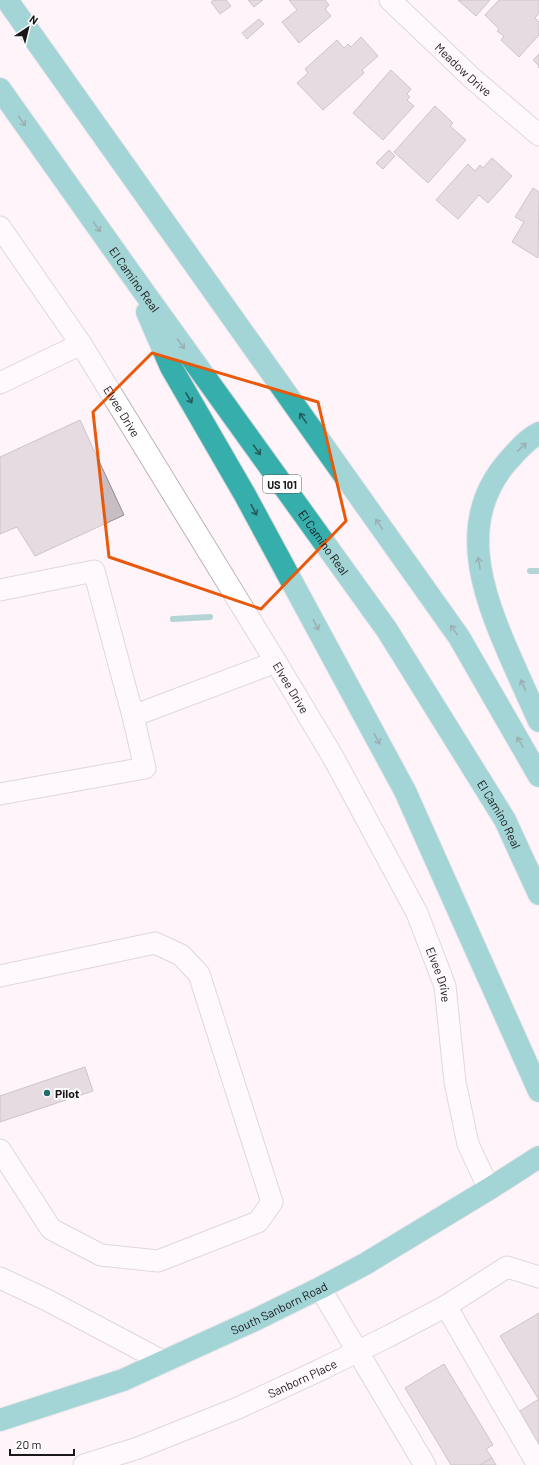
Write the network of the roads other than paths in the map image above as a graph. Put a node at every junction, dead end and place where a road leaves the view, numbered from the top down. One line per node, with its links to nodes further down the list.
1 (7, 0): 14 (highway, one-way to 1)
2 (390, 0): 4 (street, Meadow Drive)
3 (0, 89): 6 (highway, El Camino Real / US 101, one-way to 6)
4 (539, 135)
5 (0, 227): 7 (street, Elvee Drive)
6 (131, 274): 16 (highway, El Camino Real / US 101, one-way to 16); 18 (highway, one-way to 18)
7 (81, 344): 8 (street); 11 (street, Elvee Drive)
8 (0, 383)
9 (539, 433): 13 (highway, one-way to 9)
10 (0, 590): 12 (street)
11 (276, 662): 12 (street); 21 (street, Elvee Drive)
12 (133, 716): 15 (street)
13 (539, 721)
14 (539, 776)
15 (0, 794)
16 (539, 894)
17 (0, 976): 19 (street)
18 (539, 1091)
19 (0, 1150)
20 (539, 1157): 21 (highway, South Sanborn Road)
21 (489, 1189): 24 (highway, South Sanborn Road)
22 (539, 1277): 25 (street, Sanborn Place)
23 (2, 1283): 27 (street)
24 (320, 1288): 26 (street); 27 (highway, South Sanborn Road)
25 (446, 1306): 26 (street, Sanborn Place); 31 (street)
26 (357, 1352): 29 (street, Sanborn Place); 30 (street)
27 (164, 1362): 28 (highway, South Sanborn Road)
28 (0, 1420)
29 (84, 1465)
30 (425, 1465)
31 (538, 1465)

